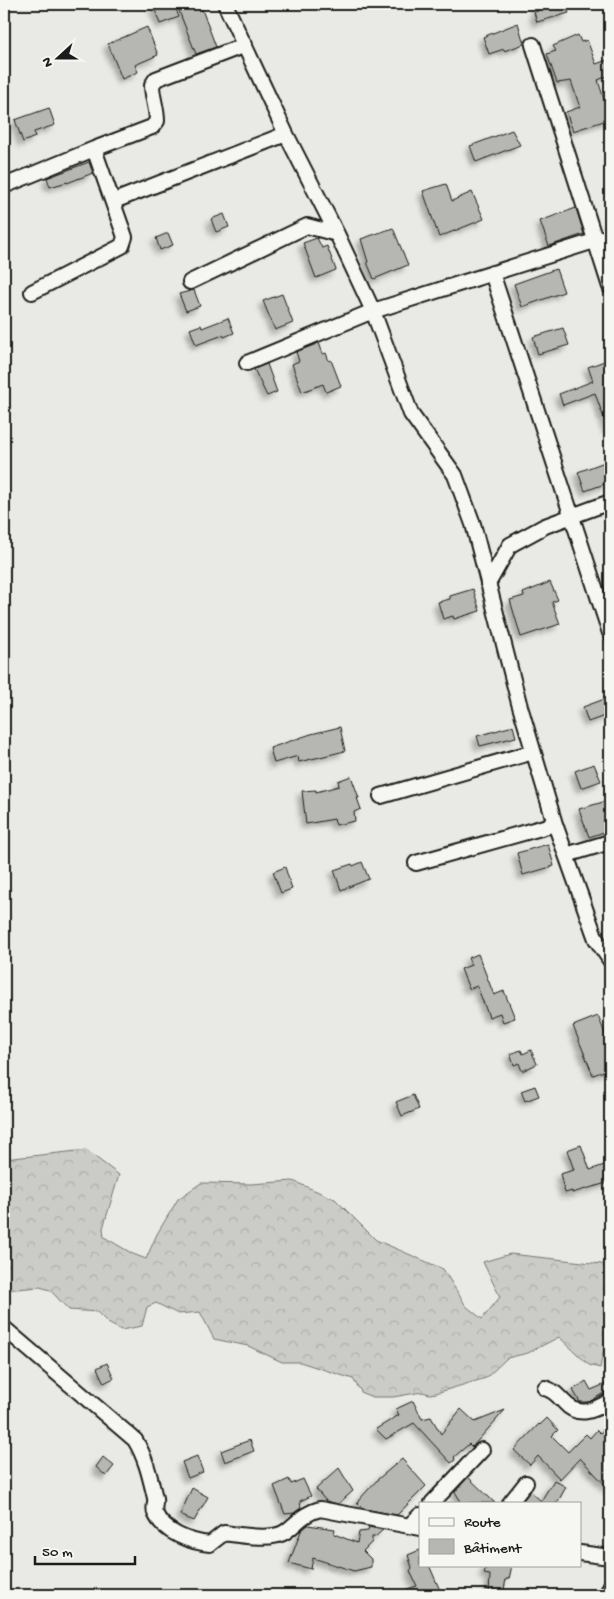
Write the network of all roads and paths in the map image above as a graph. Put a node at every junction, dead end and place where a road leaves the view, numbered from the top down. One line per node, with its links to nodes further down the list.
1 (225, 4): 2 (street)
2 (244, 44): 4 (street); 5 (street)
3 (533, 45): 10 (street)
4 (286, 134): 7 (street); 8 (street)
5 (94, 149): 6 (street); 7 (street)
6 (4, 186)
7 (114, 201): 14 (street)
8 (336, 234): 12 (street); 15 (street)
9 (610, 236): 10 (street)
10 (595, 240): 11 (street); 13 (street)
11 (492, 273): 15 (street); 18 (street)
12 (190, 282)
13 (610, 288)
14 (32, 292)
15 (373, 311): 16 (street); 19 (street)
16 (247, 363)
17 (610, 502): 18 (street)
18 (573, 516): 19 (street); 20 (street)
19 (488, 584): 21 (street)
20 (610, 633)
21 (533, 752): 22 (street); 23 (street)
22 (381, 796)
23 (555, 824): 25 (street); 26 (street)
24 (610, 842): 25 (street)
25 (566, 856): 27 (street)
26 (416, 863)
27 (610, 960)
28 (4, 1328): 35 (street)
29 (545, 1388): 30 (street)
30 (610, 1401)
31 (482, 1450): 33 (street)
32 (526, 1483): 34 (street)
33 (433, 1502)
34 (511, 1502)
35 (415, 1527)
36 (582, 1552): 37 (street)
37 (610, 1557)
38 (610, 1587): 39 (street)
39 (607, 1595)

